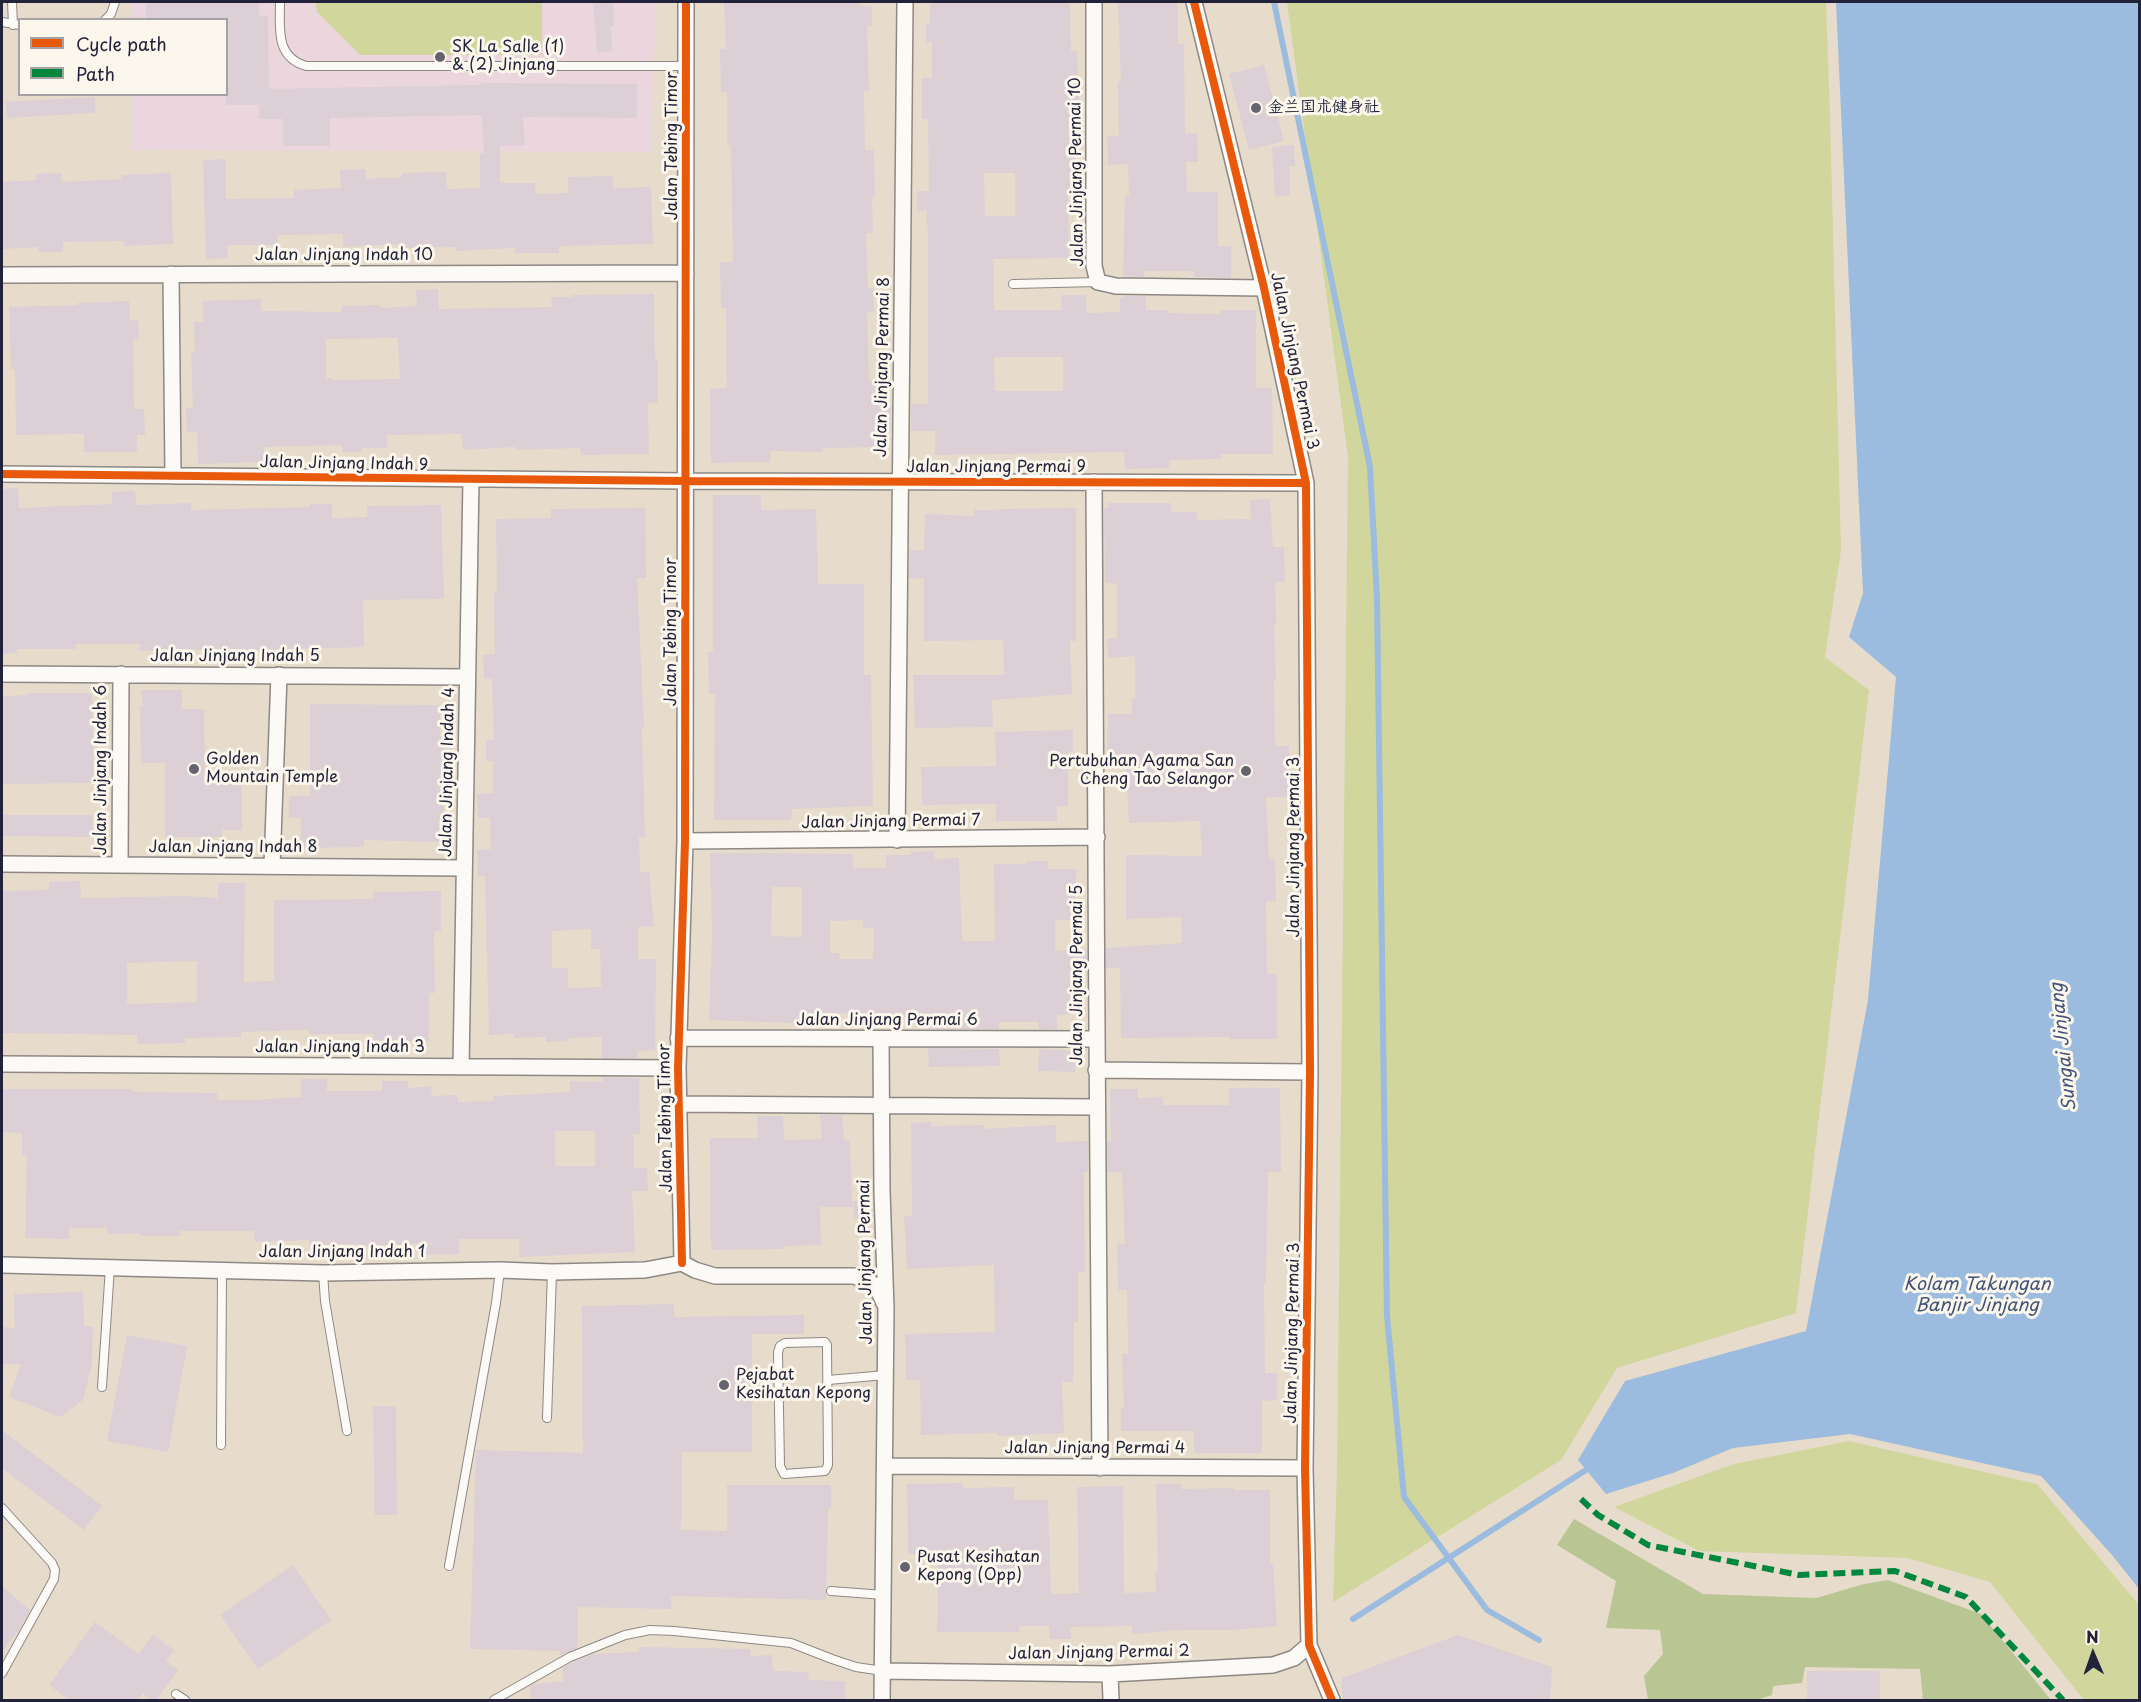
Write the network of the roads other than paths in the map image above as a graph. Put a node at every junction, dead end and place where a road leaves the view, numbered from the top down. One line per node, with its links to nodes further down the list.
1 (12, 2): 10 (lane)
2 (116, 2): 8 (lane)
3 (280, 2): 11 (lane)
4 (686, 2): 11 (street, Jalan Tebing Timor)
5 (905, 2): 22 (street, Jalan Jinjang Permai 8)
6 (1094, 2): 15 (street, Jalan Jinjang Permai 10)
7 (1194, 2): 17 (street, Jalan Jinjang Permai 3)
8 (107, 18)
9 (2, 22): 10 (lane)
10 (16, 25)
11 (686, 66): 12 (street, Jalan Tebing Timor)
12 (686, 273): 13 (street, Jalan Jinjang Indah 10); 21 (street, Jalan Tebing Timor)
13 (171, 274): 14 (street, Jalan Jinjang Indah 10); 19 (street)
14 (2, 275)
15 (1098, 282): 16 (lane); 17 (street, Jalan Jinjang Permai 10)
16 (1013, 284)
17 (1264, 288): 24 (street, Jalan Jinjang Permai 3)
18 (2, 474): 19 (street, Jalan Jinjang Indah 9)
19 (173, 476): 20 (street, Jalan Jinjang Indah 9)
20 (471, 479): 21 (street, Jalan Jinjang Indah 9); 28 (street, Jalan Jinjang Indah 4)
21 (686, 481): 22 (street, Jalan Jinjang Permai 9); 31 (street, Jalan Tebing Timor)
22 (900, 482): 23 (street, Jalan Jinjang Permai 9); 30 (street, Jalan Jinjang Permai 8)
23 (1094, 482): 24 (street, Jalan Jinjang Permai 9); 29 (street, Jalan Jinjang Permai 5)
24 (1306, 483): 43 (street, Jalan Jinjang Permai 3)
25 (2, 674): 26 (street, Jalan Jinjang Indah 5)
26 (121, 674): 27 (street, Jalan Jinjang Indah 5); 33 (street, Jalan Jinjang Indah 6)
27 (279, 675): 28 (street, Jalan Jinjang Indah 5); 34 (street)
28 (467, 676): 35 (street, Jalan Jinjang Indah 4)
29 (1097, 837): 30 (street, Jalan Jinjang Permai 7); 38 (street, Jalan Jinjang Permai 5)
30 (897, 840): 31 (street, Jalan Jinjang Permai 7)
31 (685, 841): 36 (street, Jalan Tebing Timor)
32 (2, 864): 33 (street, Jalan Jinjang Indah 8)
33 (120, 865): 34 (street, Jalan Jinjang Indah 8)
34 (272, 866): 35 (street, Jalan Jinjang Indah 8)
35 (464, 868): 40 (street, Jalan Jinjang Indah 4)
36 (678, 1038): 37 (street, Jalan Jinjang Permai 6); 41 (street, Jalan Tebing Timor)
37 (881, 1039): 38 (street, Jalan Jinjang Permai 6); 45 (street, Jalan Jinjang Permai)
38 (1096, 1039): 42 (street, Jalan Jinjang Permai 5)
39 (2, 1064): 40 (street, Jalan Jinjang Indah 3)
40 (460, 1066): 41 (street, Jalan Jinjang Indah 3)
41 (678, 1068): 44 (street, Jalan Tebing Timor)
42 (1096, 1070): 43 (street); 46 (street, Jalan Jinjang Permai 5)
43 (1310, 1072): 63 (street, Jalan Jinjang Permai 3)
44 (678, 1104): 45 (street); 47 (street, Jalan Tebing Timor)
45 (882, 1105): 46 (street); 54 (street, Jalan Jinjang Permai)
46 (1096, 1107): 62 (street, Jalan Jinjang Permai 5)
47 (682, 1263): 52 (street, Jalan Jinjang Indah 1); 54 (street)
48 (2, 1265): 49 (street, Jalan Jinjang Indah 1)
49 (110, 1268): 50 (street, Jalan Jinjang Indah 1); 57 (lane)
50 (222, 1270): 53 (street, Jalan Jinjang Indah 1); 60 (lane)
51 (500, 1270): 52 (street, Jalan Jinjang Indah 1); 53 (street, Jalan Jinjang Indah 1); 65 (lane)
52 (552, 1272): 58 (lane)
53 (323, 1273): 59 (lane)
54 (886, 1309): 55 (street, Jalan Jinjang Permai)
55 (886, 1376): 56 (lane); 61 (street, Jalan Jinjang Permai)
56 (828, 1380): 56 (lane)
57 (102, 1387)
58 (547, 1418)
59 (347, 1431)
60 (221, 1445)
61 (885, 1467): 62 (street, Jalan Jinjang Permai 4); 67 (street, Jalan Jinjang Permai)
62 (1100, 1468): 63 (street, Jalan Jinjang Permai 4)
63 (1305, 1468): 68 (street, Jalan Jinjang Permai 3)
64 (2, 1508): 70 (lane)
65 (449, 1566)
66 (831, 1591): 67 (lane)
67 (884, 1595): 69 (street, Jalan Jinjang Permai)
68 (1309, 1645): 71 (street, Jalan Jinjang Permai 2); 77 (street, Jalan Jinjang Permai 3)
69 (883, 1671): 71 (street, Jalan Jinjang Permai 2); 74 (lane); 75 (street, Jalan Jinjang Permai)
70 (2, 1673)
71 (1110, 1674): 76 (street)
72 (176, 1694): 73 (lane)
73 (185, 1701)
74 (494, 1701)
75 (882, 1701)
76 (1111, 1701)
77 (1332, 1701)

